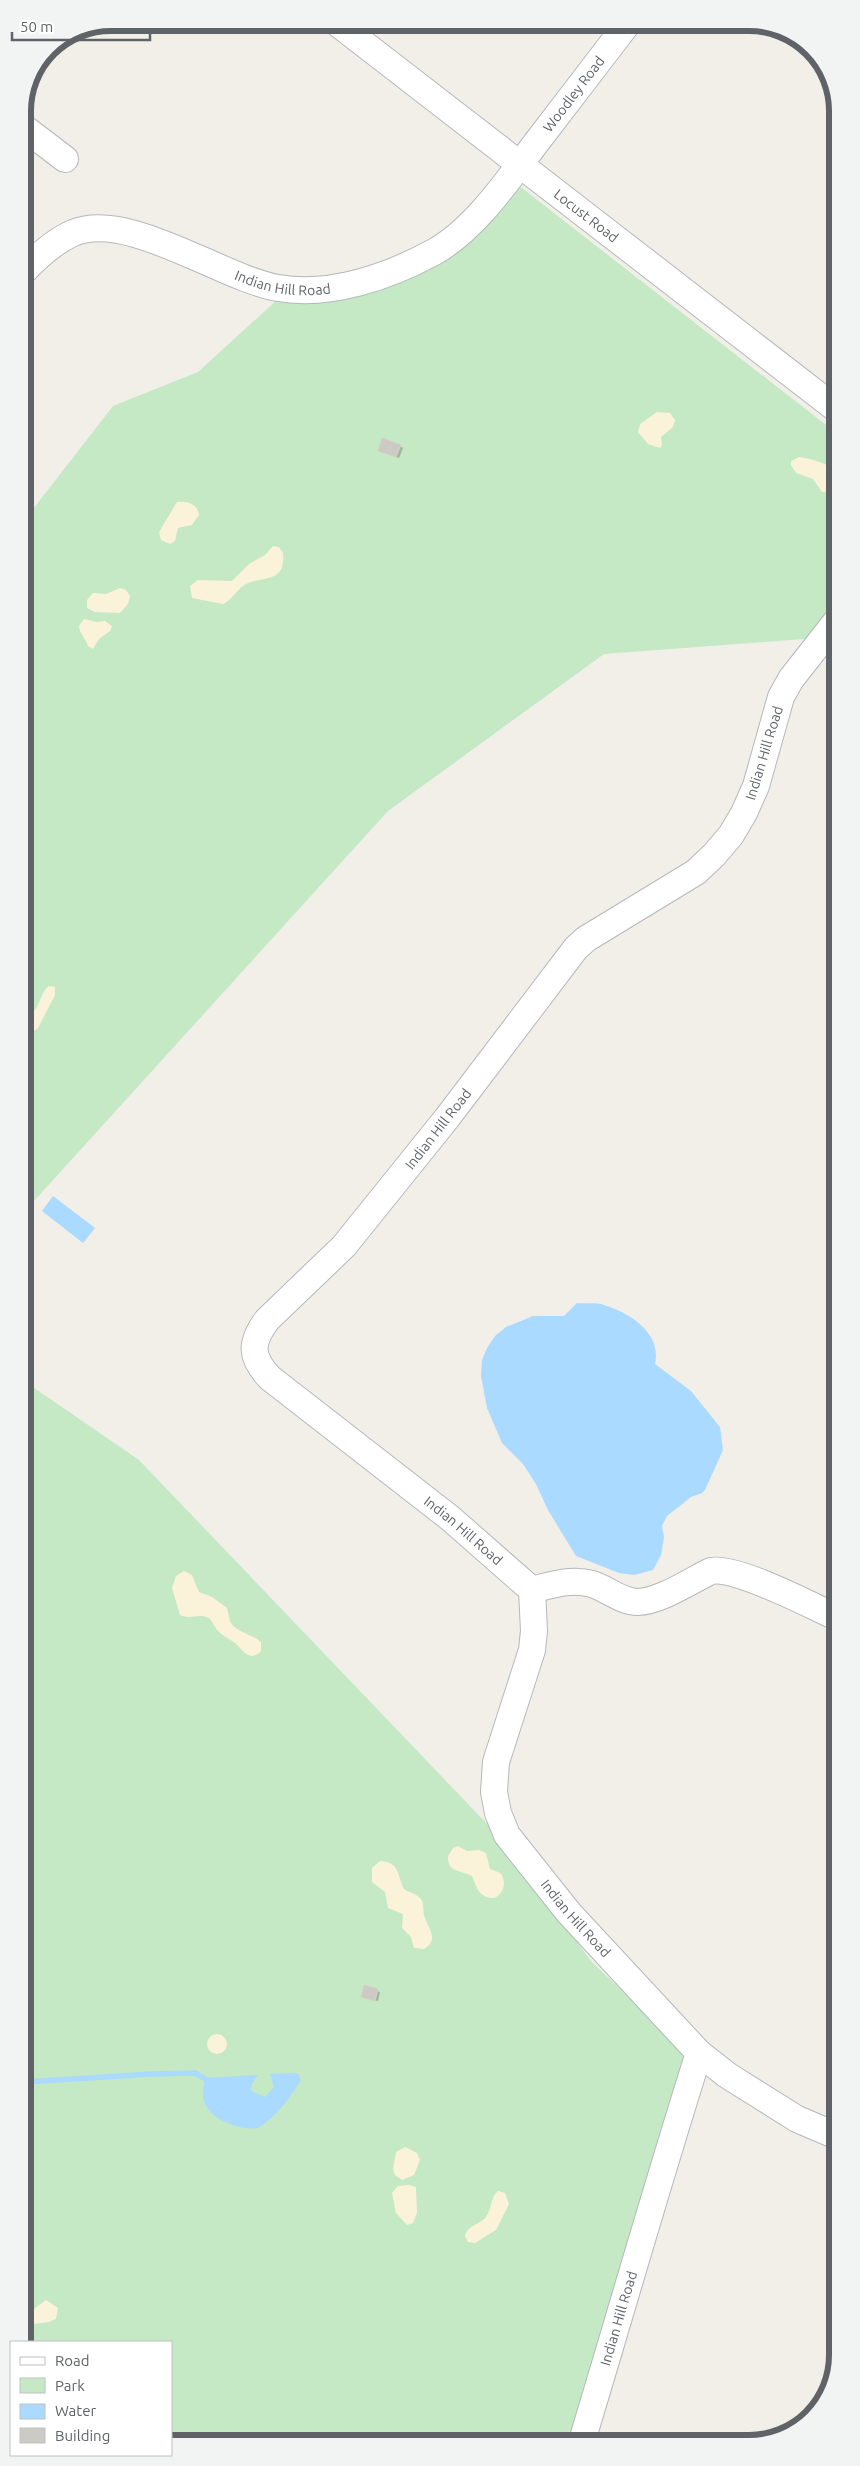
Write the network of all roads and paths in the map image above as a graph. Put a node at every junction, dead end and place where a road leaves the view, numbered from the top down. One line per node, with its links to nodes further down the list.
1 (347, 31): 5 (street, Locust Road)
2 (622, 31): 5 (street, Woodley Road)
3 (31, 133): 4 (street)
4 (65, 159)
5 (520, 164): 6 (street, Indian Hill Road); 7 (street, Locust Road)
6 (31, 265)
7 (829, 403)
8 (829, 631): 9 (street, Indian Hill Road)
9 (532, 1590): 10 (street); 11 (street, Indian Hill Road)
10 (829, 1614)
11 (699, 2054): 12 (street, Indian Hill Road); 13 (street, Indian Hill Road)
12 (829, 2133)
13 (584, 2435)

